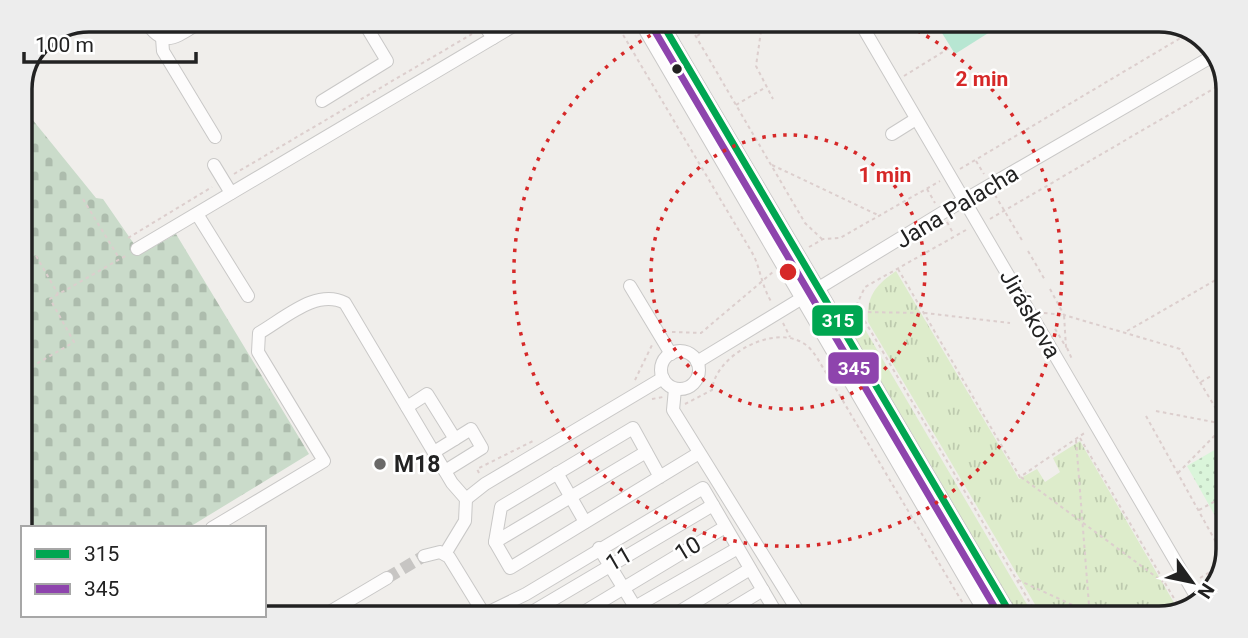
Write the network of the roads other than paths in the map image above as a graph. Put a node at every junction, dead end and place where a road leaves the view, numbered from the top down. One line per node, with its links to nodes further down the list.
1 (152, 32): 9 (street)
2 (183, 32): 9 (street)
3 (370, 32): 12 (street)
4 (489, 32): 10 (street)
5 (503, 32): 10 (street)
6 (646, 32): 24 (street)
7 (667, 32): 22 (street)
8 (865, 32): 13 (street, Jiráskova)
9 (162, 38): 15 (street)
10 (493, 38): 17 (street)
11 (1208, 59): 18 (street, Jana Palacha)
12 (322, 101)
13 (916, 120): 14 (street); 18 (street, Jiráskova)
14 (892, 134)
15 (215, 136)
16 (214, 165): 17 (street)
17 (231, 193): 19 (street)
18 (964, 200): 22 (street, Jana Palacha); 53 (street, Jiráskova)
19 (197, 214): 20 (street); 23 (street)
20 (137, 249)
21 (630, 286): 25 (street)
22 (818, 290): 24 (street, Jana Palacha); 66 (street)
23 (248, 296)
24 (802, 299): 26 (street, Jana Palacha); 65 (street)
25 (671, 354): 26 (street); 27 (street)
26 (697, 362): 28 (street)
27 (663, 378): 28 (street); 38 (street)
28 (675, 395): 33 (street)
29 (407, 407): 30 (street); 31 (street); 41 (street)
30 (455, 439): 31 (street); 34 (street)
31 (434, 452): 34 (street)
32 (646, 453): 35 (street); 36 (street); 37 (street)
33 (699, 453): 36 (street); 64 (street)
34 (445, 471): 38 (street)
35 (557, 473): 37 (street); 43 (street)
36 (660, 477): 40 (street)
37 (572, 498): 40 (street); 43 (street)
38 (466, 499): 46 (street)
39 (713, 505): 42 (street); 44 (street); 48 (street, 11)
40 (585, 522): 43 (street)
41 (215, 526)
42 (725, 527): 45 (street); 51 (street, 10)
43 (495, 542)
44 (599, 548): 48 (street); 56 (street)
45 (738, 548): 49 (street); 60 (street)
46 (445, 554): 47 (street); 55 (street)
47 (424, 556)
48 (610, 565): 51 (street); 57 (street, 11)
49 (750, 569): 52 (street); 61 (street)
50 (387, 578): 54 (street)
51 (623, 589): 58 (street, 10); 59 (street)
52 (763, 590): 62 (street); 63 (street)
53 (1195, 594)
54 (340, 606)
55 (480, 606)
56 (501, 606)
57 (541, 606)
58 (594, 606)
59 (634, 606)
60 (645, 606)
61 (689, 606)
62 (737, 606)
63 (770, 606)
64 (795, 606)
65 (981, 606)
66 (1006, 606)

